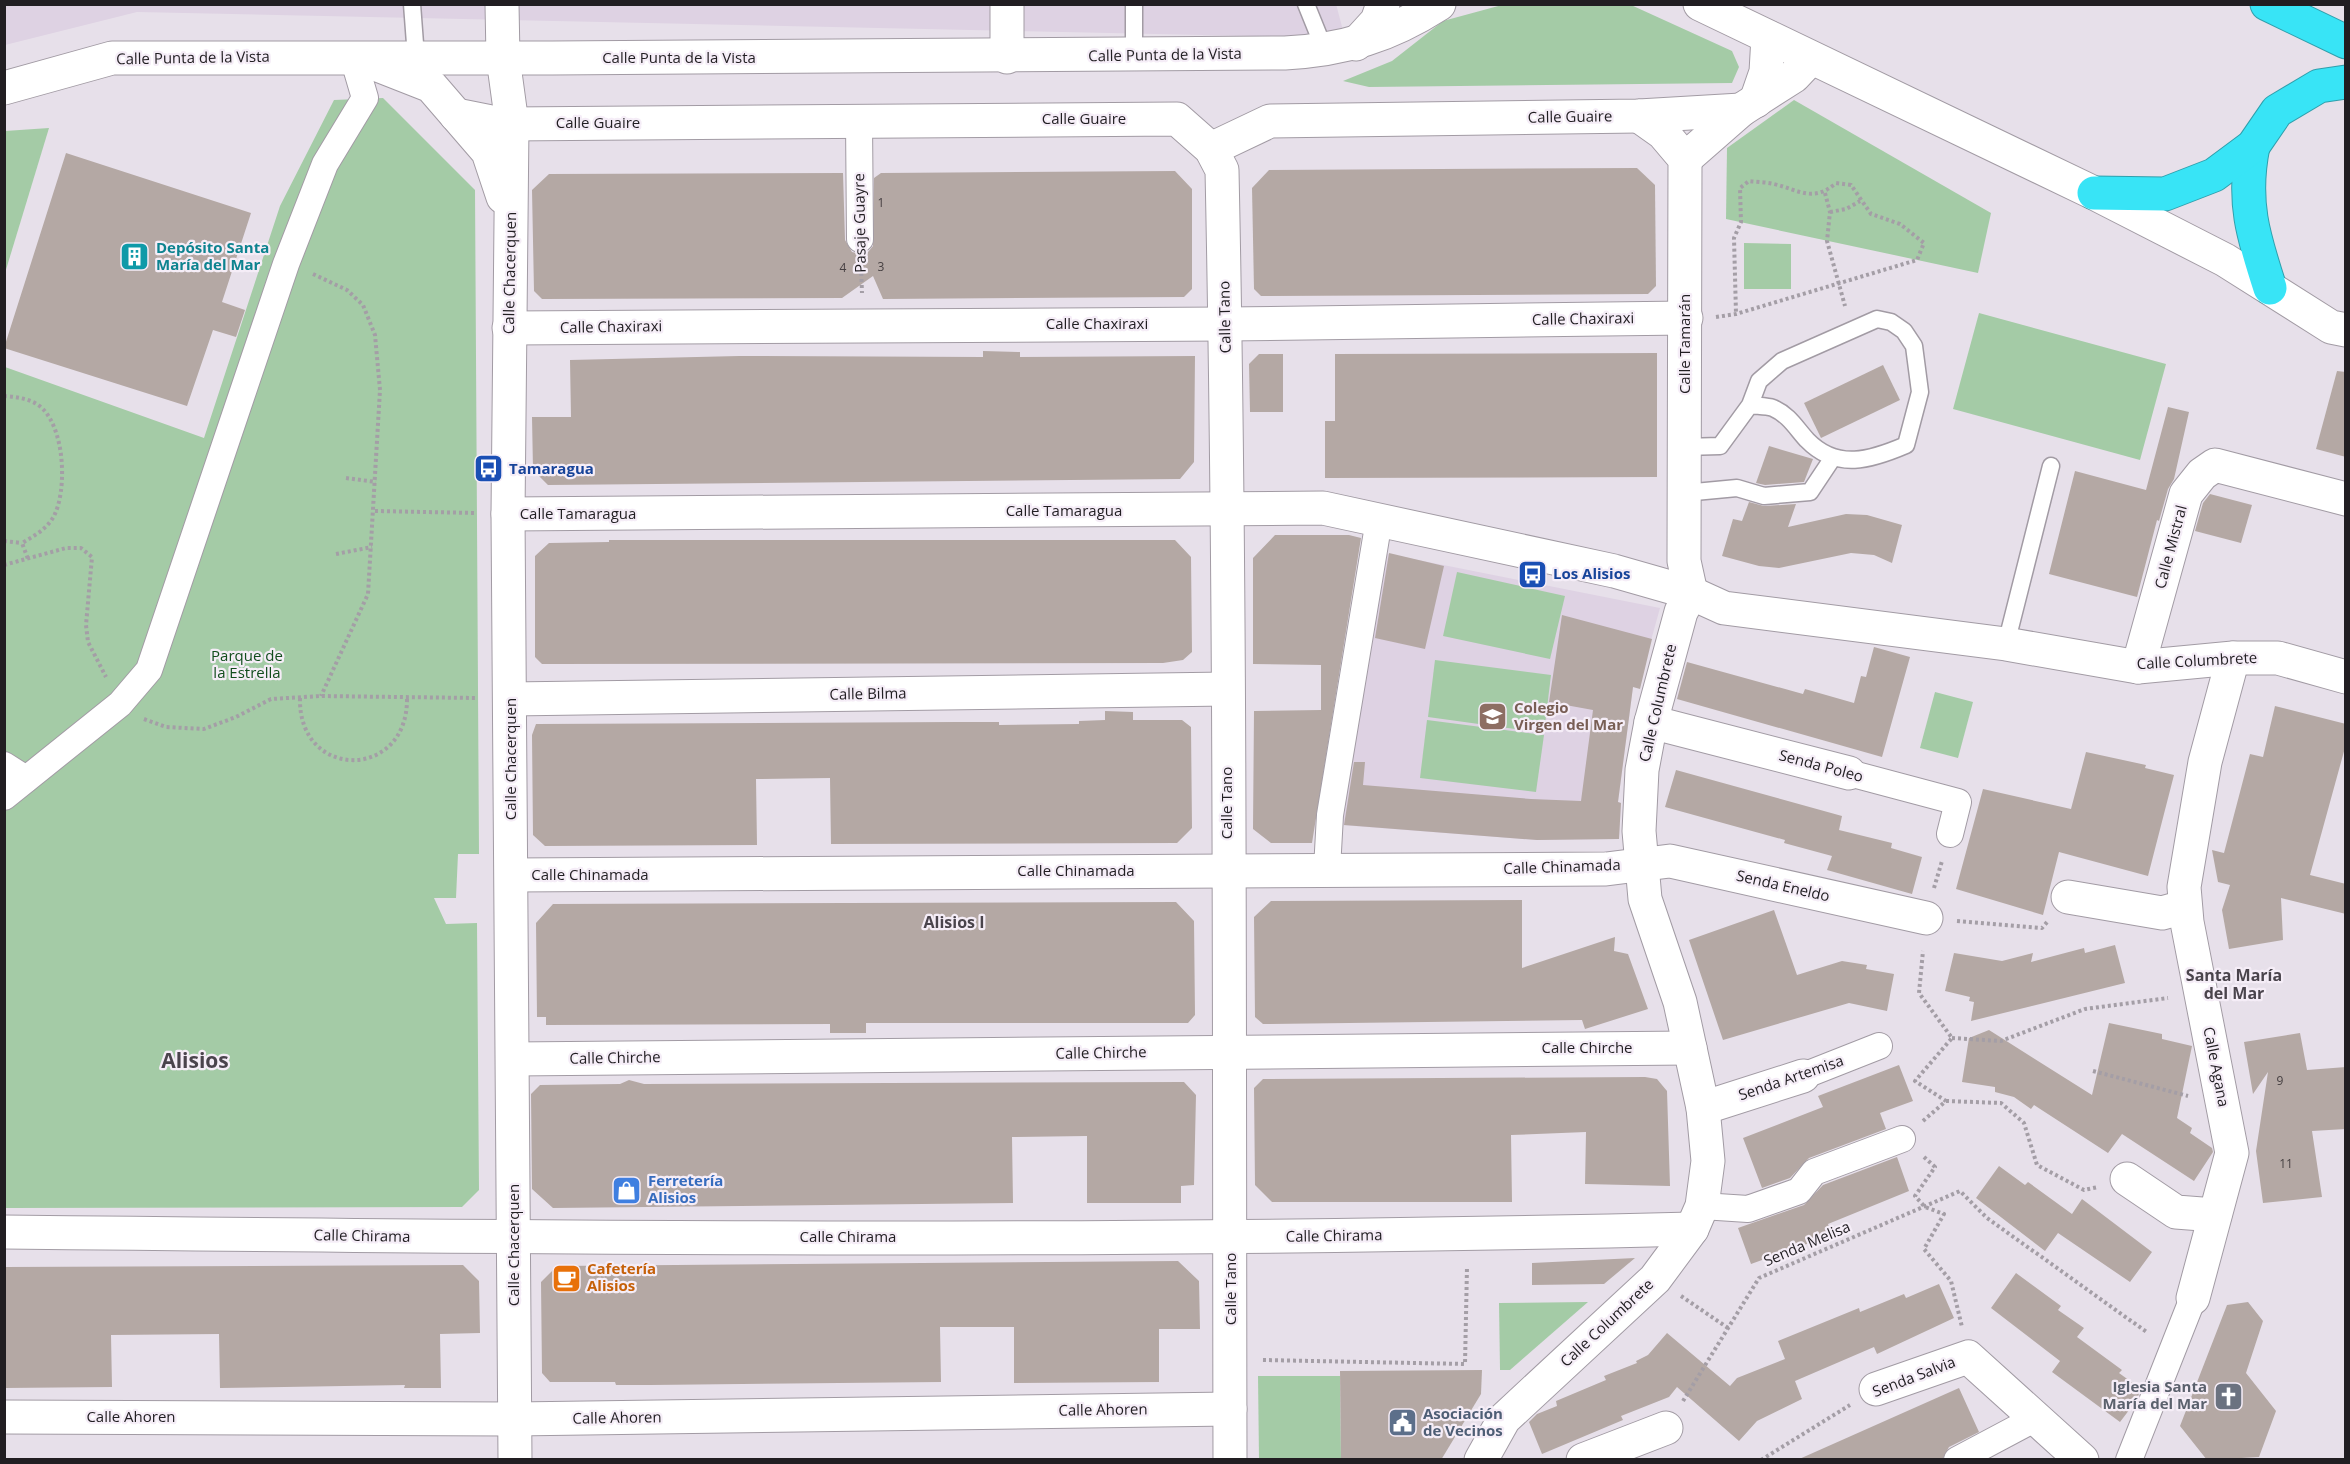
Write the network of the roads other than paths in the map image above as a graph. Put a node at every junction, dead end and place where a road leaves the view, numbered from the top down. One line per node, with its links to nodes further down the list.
1 (412, 4): 15 (lane)
2 (502, 4): 18 (street, Calle Chacerquen)
3 (1007, 4): 16 (street)
4 (1134, 4): 13 (lane)
5 (1306, 4): 12 (lane)
6 (1383, 4): 12 (street)
7 (1438, 4): 12 (street, Calle Punta de la Vista)
8 (1700, 4): 10 (street)
9 (2267, 4): 11 (highway)
10 (1768, 38): 19 (street); 22 (street)
11 (2346, 42)
12 (1341, 48): 13 (street, Calle Punta de la Vista)
13 (1134, 55): 16 (street, Calle Punta de la Vista)
14 (353, 57): 15 (street, Calle Punta de la Vista); 21 (street, Calle Punta de la Vista); 23 (street); 59 (street)
15 (416, 57): 17 (street, Calle Punta de la Vista)
16 (1007, 57): 18 (street, Calle Punta de la Vista)
17 (462, 58): 18 (street, Calle Punta de la Vista); 23 (street)
18 (503, 58): 26 (street, Calle Chacerquen)
19 (1811, 58): 22 (street); 30 (street)
20 (2346, 82): 27 (highway)
21 (4, 88)
22 (1748, 106): 24 (street, Calle Guaire); 29 (street)
23 (456, 114): 26 (street, Calle Guaire); 31 (street)
24 (1639, 116): 28 (street, Calle Guaire); 29 (street)
25 (859, 121): 26 (street, Calle Guaire); 28 (street, Calle Guaire); 32 (street, Pasaje Guayre)
26 (512, 124): 31 (street, Calle Chacerquen)
27 (2253, 146): 30 (highway); 33 (highway)
28 (1211, 149): 35 (street, Calle Tano)
29 (1685, 159): 34 (street, Calle Tamarán)
30 (2094, 193): 33 (street)
31 (511, 218): 36 (street, Calle Chacerquen)
32 (860, 239)
33 (2270, 288): 37 (street)
34 (1686, 318): 35 (street, Calle Chaxiraxi); 39 (street, Calle Tamarán)
35 (1225, 324): 36 (street, Calle Chaxiraxi); 44 (street, Calle Tano)
36 (509, 328): 45 (street, Calle Chacerquen)
37 (2346, 330)
38 (1750, 405): 39 (lane); 40 (lane); 40 (lane)
39 (1684, 447): 42 (street, Calle Tamarán)
40 (1832, 459): 42 (lane)
41 (2051, 466): 50 (lane)
42 (1684, 493): 47 (street, Calle Tamarán)
43 (2346, 499): 52 (street, Calle Mistral)
44 (1226, 510): 45 (street, Calle Tamaragua); 46 (street, Calle Tamaragua); 54 (street, Calle Tano)
45 (508, 514): 55 (street, Calle Chacerquen)
46 (1379, 520): 48 (street, Calle Tamaragua); 63 (street)
47 (1684, 561): 48 (street, Calle Tamaragua); 49 (street, Calle Tamarán)
48 (1614, 571): 49 (street, Calle Tamaragua)
49 (1691, 593): 50 (street, Calle Columbrete); 56 (street, Calle Columbrete)
50 (2006, 644): 52 (street, Calle Columbrete)
51 (2233, 658): 52 (street, Calle Columbrete); 53 (street, Calle Columbrete); 67 (street, Calle Agana)
52 (2138, 667)
53 (2346, 677)
54 (1227, 689): 55 (street, Calle Bilma); 64 (street, Calle Tano)
55 (510, 699): 65 (street, Calle Chacerquen)
56 (1651, 722): 58 (street, Senda Poleo); 62 (street, Calle Columbrete)
57 (4, 765): 59 (street)
58 (1849, 773): 61 (street, Senda Poleo)
59 (26, 779): 60 (street)
60 (4, 797)
61 (1950, 834)
62 (1640, 863): 63 (street, Calle Chinamada); 68 (street, Senda Eneldo); 70 (street, Calle Columbrete)
63 (1327, 869): 64 (street, Calle Chinamada)
64 (1228, 870): 65 (street, Calle Chinamada); 71 (street, Calle Tano)
65 (512, 875): 72 (street, Calle Chacerquen)
66 (2068, 897): 67 (street)
67 (2184, 907): 77 (street, Calle Agana)
68 (1926, 918)
69 (1879, 1047): 73 (street, Senda Artemisa)
70 (1690, 1048): 71 (street, Calle Chirche); 74 (street, Calle Columbrete)
71 (1231, 1051): 72 (street, Calle Chirche); 81 (street, Calle Tano)
72 (513, 1059): 80 (street, Calle Chacerquen)
73 (1803, 1076): 74 (street, Senda Artemisa)
74 (1703, 1108): 78 (street, Calle Columbrete)
75 (1902, 1139): 78 (street)
76 (2127, 1179): 77 (street)
77 (2216, 1215): 82 (street, Calle Agana)
78 (1697, 1217): 81 (street, Calle Chirama); 91 (street, Calle Columbrete)
79 (4, 1232): 80 (street, Calle Chirama)
80 (514, 1237): 81 (street, Calle Chirama); 87 (street, Calle Chacerquen)
81 (1231, 1238): 84 (street, Calle Tano)
82 (2193, 1298): 95 (street)
83 (1876, 1389): 86 (street, Senda Salvia)
84 (1230, 1408): 87 (street, Calle Ahoren); 90 (street, Calle Tano)
85 (4, 1417): 87 (street, Calle Ahoren)
86 (2036, 1418): 93 (street); 94 (street, Senda Salvia)
87 (515, 1419): 89 (street, Calle Chacerquen)
88 (1666, 1428): 92 (street)
89 (515, 1460)
90 (1230, 1460)
91 (1481, 1460)
92 (1583, 1460)
93 (1957, 1460)
94 (2082, 1460)
95 (2129, 1460)

